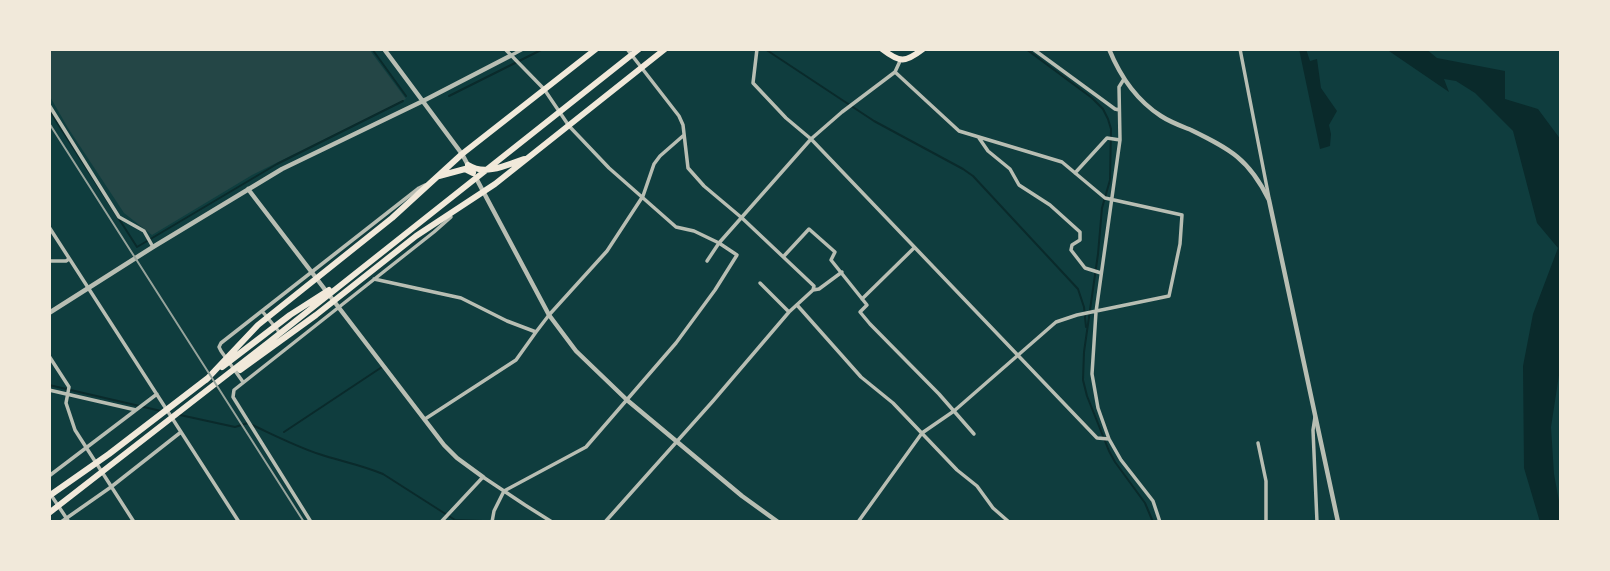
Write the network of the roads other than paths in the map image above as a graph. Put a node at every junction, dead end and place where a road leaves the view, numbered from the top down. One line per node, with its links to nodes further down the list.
1 (384, 49): 20 (street)
2 (505, 49): 14 (street)
3 (523, 49): 14 (street)
4 (596, 49): 19 (main road)
5 (627, 49): 16 (street)
6 (639, 49): 52 (main road)
7 (665, 49): 16 (main road)
8 (757, 49): 26 (street)
9 (882, 49): 15 (main road)
10 (923, 49): 15 (main road)
11 (1032, 49): 22 (street)
12 (1109, 49): 18 (street)
13 (1240, 49): 38 (street)
14 (510, 56): 19 (street); 20 (street)
15 (900, 61): 17 (street)
16 (641, 67): 23 (main road); 24 (street)
17 (895, 72): 25 (street); 26 (street)
18 (1124, 79): 22 (street); 38 (street)
19 (544, 89): 23 (street); 28 (main road)
20 (423, 101): 28 (street); 34 (street)
21 (49, 105): 43 (street)
22 (1119, 110): 27 (street)
23 (569, 126): 29 (main road); 36 (street)
24 (684, 135): 36 (street); 40 (street)
25 (978, 137): 32 (street); 51 (street)
26 (811, 139): 40 (street); 44 (street)
27 (1120, 140): 32 (street); 37 (street)
28 (462, 154): 30 (street); 33 (main road)
29 (529, 157): 30 (main road); 35 (main road)
30 (468, 165): 31 (street)
31 (473, 173): 33 (main road); 35 (street)
32 (1075, 173): 37 (street)
33 (435, 179): 49 (street); 69 (main road)
34 (248, 189): 43 (street); 49 (street)
35 (483, 191): 39 (main road); 64 (street)
36 (643, 196): 42 (street); 64 (street)
37 (1111, 199): 51 (street); 62 (street)
38 (1269, 200): 78 (street)
39 (460, 208): 53 (street); 77 (main road)
40 (742, 218): 42 (street); 45 (street)
41 (49, 227): 46 (street)
42 (719, 243): 48 (street); 74 (street)
43 (153, 247): 55 (street)
44 (914, 248): 57 (street); 68 (street)
45 (784, 256): 50 (street); 56 (street)
46 (69, 259): 47 (street); 55 (street)
47 (49, 261)
48 (707, 261)
49 (312, 272): 59 (street); 60 (street)
50 (842, 272): 56 (street); 57 (street)
51 (1101, 273): 62 (street)
52 (354, 275): 69 (main road); 77 (main road)
53 (374, 279): 59 (street); 65 (street)
54 (760, 284): 61 (street)
55 (88, 288): 63 (street); 73 (street)
56 (813, 290): 58 (street)
57 (862, 299): 76 (street)
58 (797, 304): 61 (street); 81 (street)
59 (339, 307): 66 (street); 79 (street)
60 (262, 311): 66 (street); 70 (street)
61 (789, 312): 84 (street)
62 (1096, 312): 68 (street); 83 (street)
63 (49, 313)
64 (549, 315): 65 (street); 74 (street)
65 (536, 332): 79 (street)
66 (290, 345): 70 (street)
67 (49, 356): 72 (street)
68 (1017, 356): 76 (street); 83 (street)
69 (206, 380): 91 (main road)
70 (243, 382): 98 (street)
71 (49, 390): 72 (street)
72 (68, 391): 75 (street); 86 (street)
73 (157, 394): 75 (street); 80 (street)
74 (627, 400): 84 (street); 90 (street)
75 (136, 410): 86 (street)
76 (954, 411): 81 (street); 82 (street)
77 (181, 412): 92 (main road)
78 (1315, 412): 108 (street); 109 (street)
79 (425, 419): 88 (street)
80 (181, 432): 89 (street); 97 (street)
81 (922, 433): 104 (street); 105 (street)
82 (974, 434)
83 (1109, 439): 106 (street)
84 (677, 442): 102 (street); 103 (street)
85 (1258, 443): 107 (street)
86 (86, 448): 87 (street); 89 (street)
87 (49, 477)
88 (483, 477): 90 (street); 94 (street)
89 (111, 487): 93 (street); 96 (street)
90 (503, 491): 100 (street); 101 (street)
91 (49, 494): 93 (street)
92 (49, 513)
93 (67, 520): 95 (street)
94 (442, 520): 99 (street)
95 (61, 522)
96 (134, 522)
97 (239, 522)
98 (311, 522)
99 (449, 522)
100 (492, 522)
101 (552, 522)
102 (605, 522)
103 (778, 522)
104 (858, 522)
105 (1009, 522)
106 (1160, 522)
107 (1266, 522)
108 (1317, 522)
109 (1338, 522)

